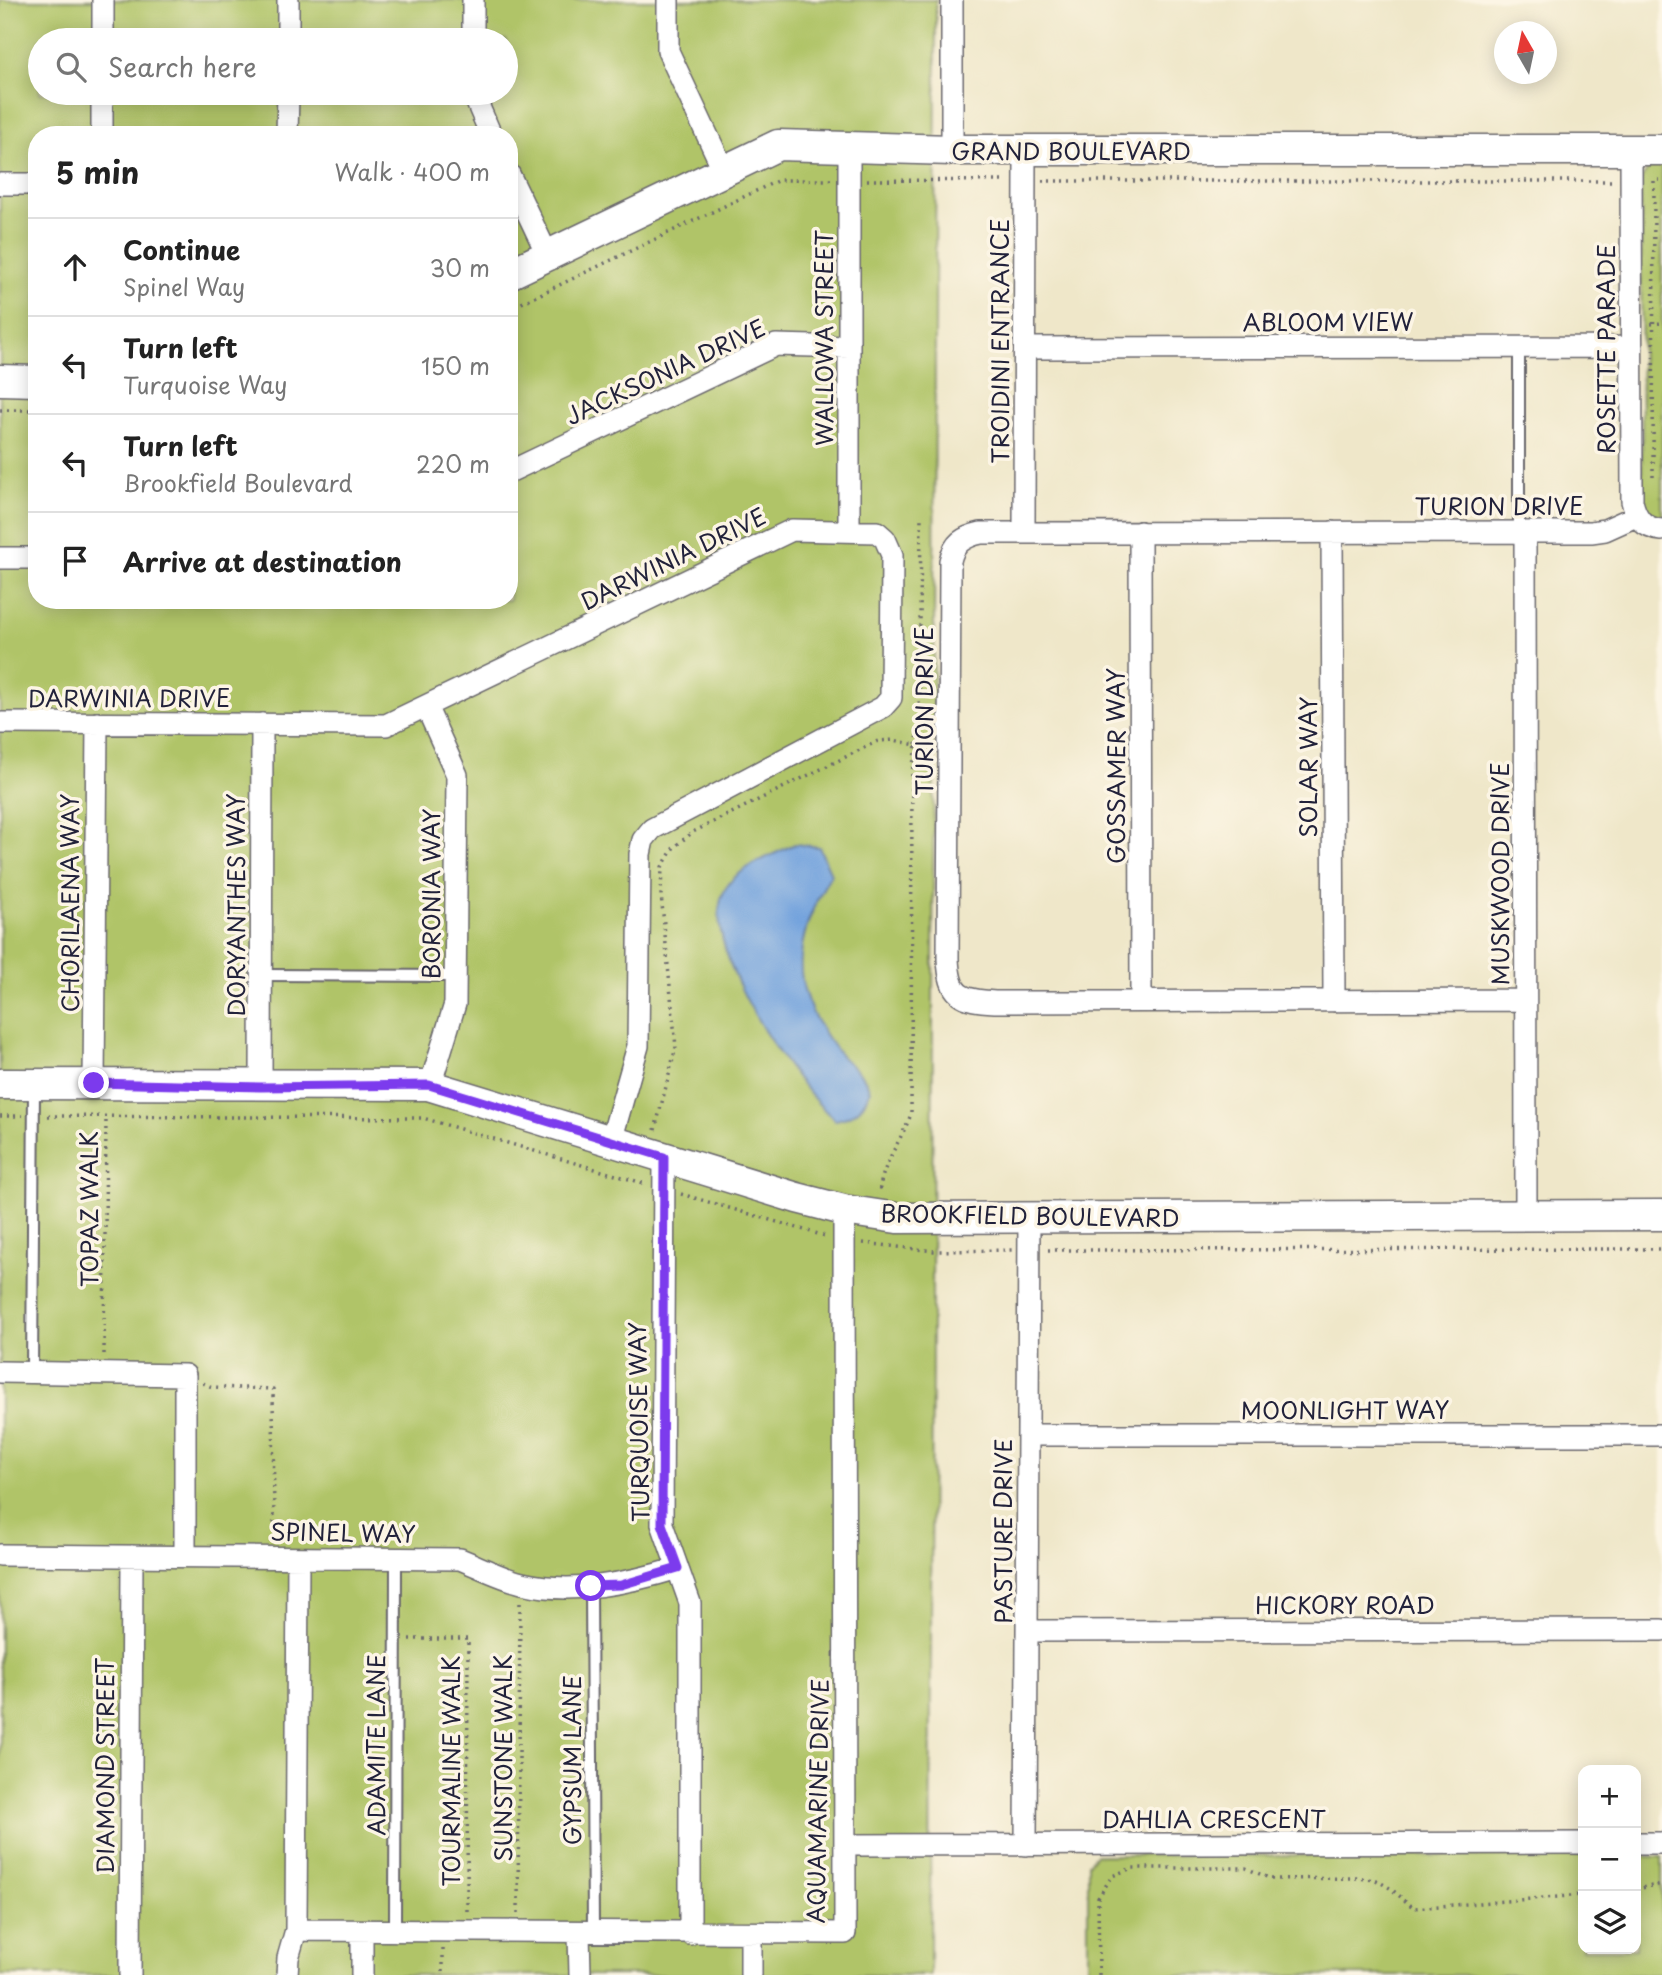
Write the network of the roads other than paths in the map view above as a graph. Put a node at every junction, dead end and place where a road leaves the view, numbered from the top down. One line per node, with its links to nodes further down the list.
1 (103, 0): 6 (street)
2 (288, 0): 7 (street)
3 (473, 0): 8 (street)
4 (668, 0): 20 (street)
5 (952, 0): 17 (street)
6 (103, 28)
7 (288, 28)
8 (473, 28)
9 (102, 105): 12 (street)
10 (288, 105): 13 (street)
11 (478, 105): 14 (street)
12 (102, 126)
13 (287, 126)
14 (487, 126)
15 (849, 148): 17 (street, GRAND BOULEVARD); 20 (street, GRAND BOULEVARD); 26 (street, WALLOWA STREET)
16 (1026, 149): 17 (street, GRAND BOULEVARD); 18 (street, GRAND BOULEVARD); 29 (street, TROIDINI ENTRANCE)
17 (951, 150)
18 (1631, 150): 19 (street, GRAND BOULEVARD); 28 (street, ROSETTE PARADE)
19 (1662, 150)
20 (724, 172): 24 (street, GRAND BOULEVARD)
21 (0, 184): 22 (street)
22 (28, 184)
23 (518, 193): 24 (street)
24 (548, 256): 25 (street, GRAND BOULEVARD)
25 (518, 270)
26 (849, 347): 32 (street, JACKSONIA DRIVE); 34 (street, WALLOWA STREET)
27 (1518, 347): 28 (street, ABLOOM VIEW); 29 (street, ABLOOM VIEW); 39 (lane)
28 (1632, 347): 33 (street, ROSETTE PARADE)
29 (1025, 348): 36 (street, TROIDINI ENTRANCE)
30 (0, 380): 31 (street)
31 (28, 381)
32 (518, 468)
33 (1636, 516): 35 (street); 39 (street, TURION DRIVE)
34 (849, 529): 42 (street, DARWINIA DRIVE); 56 (street, DARWINIA DRIVE)
35 (1662, 530)
36 (1024, 532): 37 (street, TURION DRIVE); 49 (street, TURION DRIVE)
37 (1140, 532): 38 (street, TURION DRIVE); 49 (street, GOSSAMER WAY)
38 (1332, 532): 39 (street, TURION DRIVE); 50 (street, SOLAR WAY)
39 (1522, 532): 48 (street, MUSKWOOD DRIVE)
40 (0, 558): 41 (street)
41 (28, 558)
42 (426, 706): 45 (street, DARWINIA DRIVE); 47 (street, BORONIA WAY)
43 (0, 723): 44 (street, DARWINIA DRIVE)
44 (97, 723): 45 (street, DARWINIA DRIVE); 52 (street, CHORILAENA WAY)
45 (261, 724): 46 (street, DORYANTHES WAY)
46 (261, 975): 47 (lane); 55 (street, DORYANTHES WAY)
47 (455, 976): 54 (street, BORONIA WAY)
48 (1525, 1000): 50 (street, TURION DRIVE); 61 (street, MUSKWOOD DRIVE)
49 (1141, 1001): 50 (street, TURION DRIVE)
50 (1334, 1001)
51 (34, 1083): 52 (street, BROOKFIELD BOULEVARD); 53 (street, BROOKFIELD BOULEVARD); 63 (lane)
52 (94, 1083): 55 (street, BROOKFIELD BOULEVARD)
53 (0, 1084)
54 (429, 1086): 55 (street, BROOKFIELD BOULEVARD); 56 (street, BROOKFIELD BOULEVARD)
55 (261, 1087)
56 (611, 1141): 57 (street, BROOKFIELD BOULEVARD)
57 (656, 1154): 58 (street, BROOKFIELD BOULEVARD); 71 (street, TURQUOISE WAY)
58 (844, 1210): 60 (street, BROOKFIELD BOULEVARD); 78 (street, AQUAMARINE DRIVE)
59 (1661, 1215): 61 (street, BROOKFIELD BOULEVARD)
60 (1029, 1217): 61 (street, BROOKFIELD BOULEVARD); 64 (street, PASTURE DRIVE)
61 (1526, 1217)
62 (0, 1372): 63 (street)
63 (32, 1372): 68 (street)
64 (1029, 1435): 65 (street, MOONLIGHT WAY); 74 (street, PASTURE DRIVE)
65 (1662, 1435)
66 (0, 1555): 67 (street, SPINEL WAY)
67 (132, 1556): 68 (street, SPINEL WAY); 86 (street, DIAMOND STREET)
68 (185, 1556): 69 (street, SPINEL WAY)
69 (298, 1558): 70 (street, SPINEL WAY); 80 (street)
70 (396, 1558): 72 (street, SPINEL WAY); 82 (lane, ADAMITE LANE)
71 (678, 1568): 72 (street, SPINEL WAY); 84 (street, TURQUOISE WAY)
72 (591, 1586): 83 (lane, GYPSUM LANE)
73 (1662, 1630): 74 (street, HICKORY ROAD)
74 (1028, 1631): 79 (street, PASTURE DRIVE)
75 (1578, 1843): 79 (street, DAHLIA CRESCENT)
76 (1641, 1843): 77 (street)
77 (1662, 1843)
78 (845, 1845): 79 (street, DAHLIA CRESCENT); 85 (street, AQUAMARINE DRIVE)
79 (1026, 1845)
80 (296, 1930): 81 (street, AQUAMARINE DRIVE); 87 (street)
81 (362, 1931): 82 (street, AQUAMARINE DRIVE); 88 (street)
82 (395, 1932): 83 (street, AQUAMARINE DRIVE)
83 (586, 1933): 84 (street, AQUAMARINE DRIVE); 89 (street)
84 (690, 1934): 85 (street, AQUAMARINE DRIVE)
85 (751, 1934): 90 (street)
86 (130, 1975)
87 (287, 1975)
88 (362, 1975)
89 (580, 1975)
90 (751, 1975)

